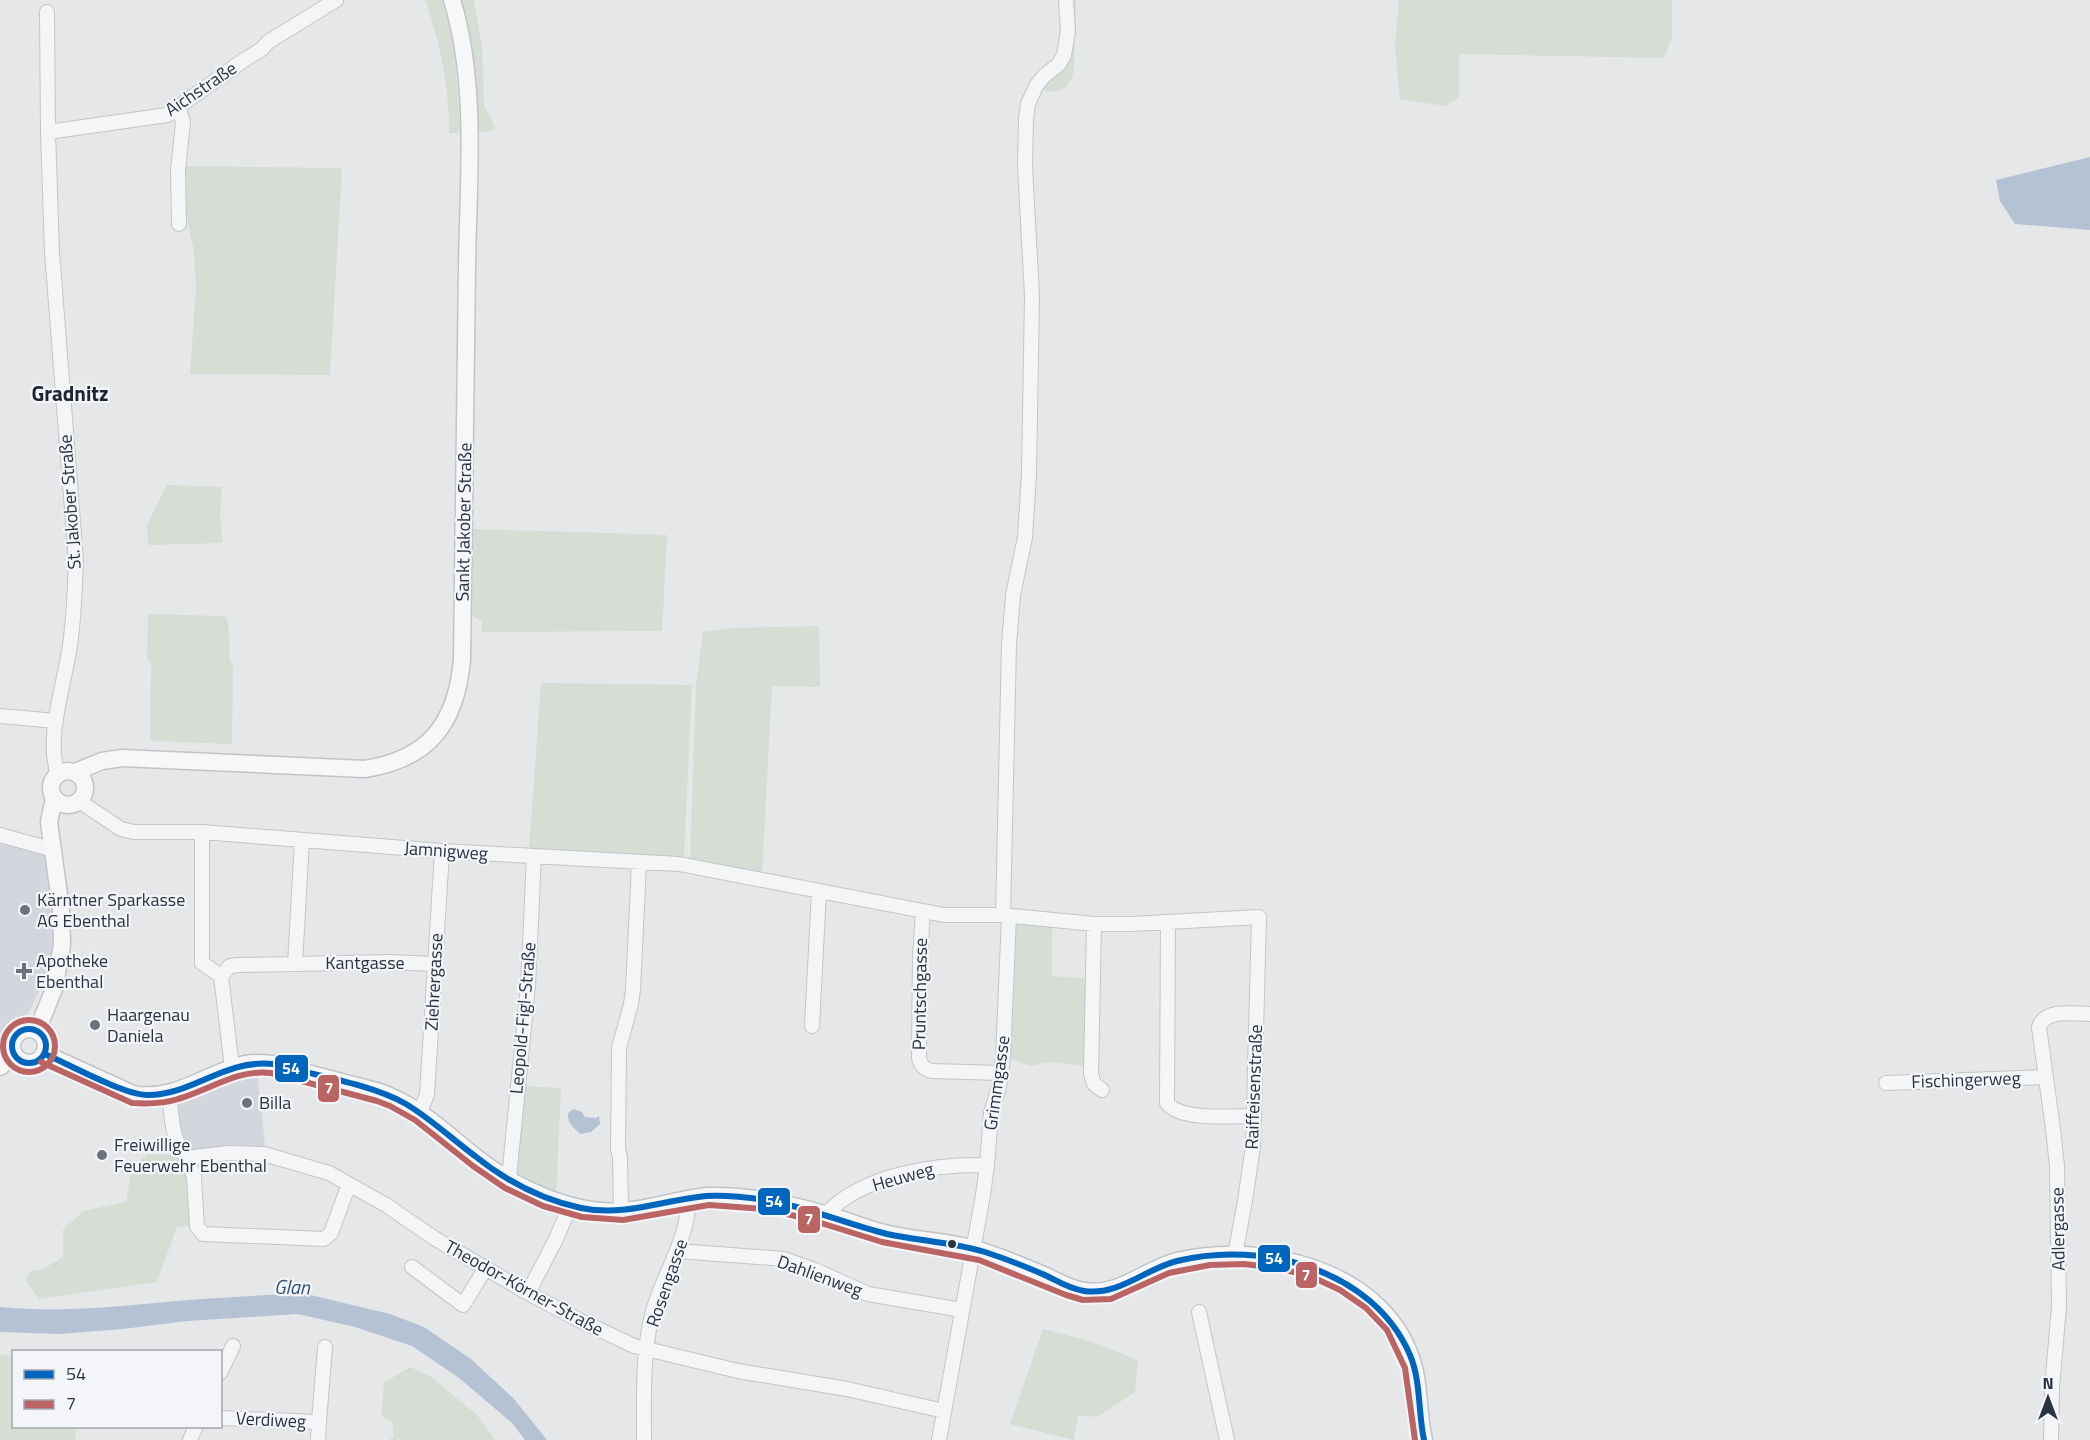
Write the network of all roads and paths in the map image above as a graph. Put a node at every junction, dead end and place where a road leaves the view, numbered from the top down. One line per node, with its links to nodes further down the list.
1 (336, 0): 5 (street, Aichstraße)
2 (452, 0): 11 (main road, Sankt Jakober Straße)
3 (1066, 0): 22 (street, Grimmgasse)
4 (47, 12): 6 (street, St. Jakober Straße)
5 (178, 106): 6 (street, Aichstraße); 7 (street)
6 (48, 132): 9 (street, St. Jakober Straße)
7 (179, 224)
8 (0, 716): 9 (street)
9 (56, 721): 10 (street, St. Jakober Straße)
10 (58, 774): 11 (main road, Sankt Jakober Straße); 12 (main road)
11 (80, 777): 12 (main road)
12 (66, 802): 13 (street, Jamnigweg); 16 (main road)
13 (202, 832): 15 (street, Jamnigweg); 28 (street)
14 (0, 835): 16 (street)
15 (302, 840): 17 (street, Jamnigweg); 26 (street)
16 (54, 850): 31 (main road)
17 (442, 851): 18 (street, Jamnigweg); 27 (street, Ziehrergasse)
18 (534, 856): 19 (street, Jamnigweg); 45 (street, Leopold-Figl-Straße)
19 (639, 863): 20 (street, Jamnigweg); 49 (street)
20 (819, 891): 21 (street, Jamnigweg); 30 (street)
21 (923, 912): 22 (street, Jamnigweg); 36 (street, Pruntschgasse)
22 (1006, 916): 25 (street, Jamnigweg); 36 (street, Grimmgasse)
23 (1259, 917): 24 (street, Jamnigweg); 42 (street, Raiffeisenstraße)
24 (1168, 922): 25 (street, Jamnigweg); 42 (street)
25 (1094, 924): 39 (street)
26 (295, 964): 27 (street, Kantgasse); 28 (street, Kantgasse)
27 (435, 964): 41 (street, Ziehrergasse)
28 (221, 976): 35 (street)
29 (2090, 1014): 37 (street, Adlergasse)
30 (812, 1026)
31 (37, 1031): 32 (main road); 33 (main road)
32 (45, 1054): 33 (main road); 40 (main road)
33 (14, 1055): 34 (main road)
34 (0, 1067)
35 (232, 1068): 40 (main road); 41 (main road)
36 (1001, 1073): 44 (street, Grimmgasse)
37 (2046, 1077): 38 (street, Fischingerweg); 71 (street, Adlergasse)
38 (1886, 1083)
39 (1102, 1090)
40 (169, 1094): 43 (street)
41 (420, 1111): 45 (main road)
42 (1254, 1116): 53 (street, Raiffeisenstraße)
43 (187, 1158): 46 (street, Theodor-Körner-Straße); 46 (street)
44 (987, 1165): 50 (street, Heuweg); 51 (street, Grimmgasse)
45 (508, 1179): 48 (main road)
46 (349, 1184): 55 (street, Theodor-Körner-Straße)
47 (689, 1198): 49 (main road); 50 (main road); 52 (street, Rosengasse)
48 (570, 1206): 49 (main road); 56 (street)
49 (621, 1211)
50 (826, 1214): 51 (main road)
51 (972, 1248): 53 (main road); 57 (street, Grimmgasse)
52 (678, 1251): 57 (street, Dahlienweg); 61 (street, Rosengasse)
53 (1235, 1255): 70 (main road)
54 (412, 1267): 55 (street)
55 (485, 1269): 56 (street, Theodor-Körner-Straße)
56 (528, 1293): 61 (street, Theodor-Körner-Straße)
57 (962, 1310): 63 (street, Grimmgasse)
58 (1199, 1312): 69 (street)
59 (233, 1346): 62 (street)
60 (325, 1347): 65 (street, Verdiweg)
61 (646, 1350): 63 (street, Theodor-Körner-Straße); 67 (street, Rosengasse)
62 (222, 1369)
63 (944, 1411): 68 (street, Grimmgasse)
64 (222, 1418): 65 (street, Verdiweg)
65 (319, 1422): 66 (street)
66 (318, 1440)
67 (644, 1440)
68 (939, 1440)
69 (1227, 1440)
70 (1424, 1440)
71 (2051, 1440)

